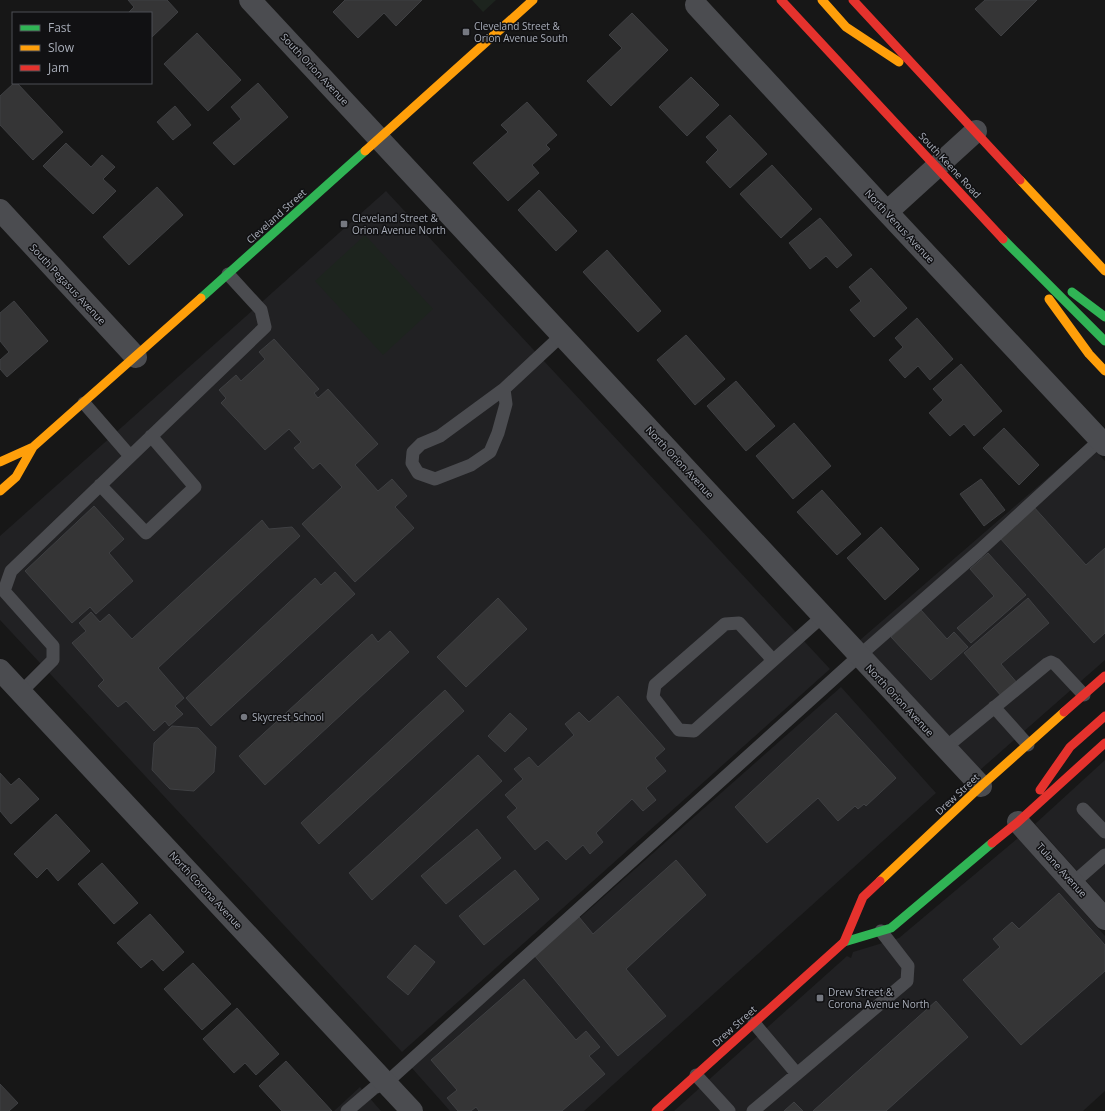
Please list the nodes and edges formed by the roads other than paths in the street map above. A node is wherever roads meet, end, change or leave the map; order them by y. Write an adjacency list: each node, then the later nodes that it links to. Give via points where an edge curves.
1 (250, 0): 9 (street, South Orion Avenue)
2 (533, 0): 9 (main road, Cleveland Street)
3 (781, 0): 10 (main road, South Keene Road)
4 (822, 0): 7 (main road, via 846,26)
5 (853, 0): 7 (main road)
6 (696, 5): 12 (street, North Venus Avenue)
7 (930, 83): 8 (main road)
8 (976, 131): 10 (street); 14 (main road)
9 (379, 138): 15 (main road, Cleveland Street); 17 (street, North Orion Avenue)
10 (937, 166): 12 (street); 13 (main road, South Keene Road)
11 (0, 210): 19 (street, South Pegasus Avenue)
12 (886, 212): 24 (street, North Venus Avenue)
13 (1013, 250): 16 (main road); 18 (main road, South Keene Road); 20 (main road, via 1089,354)
14 (1105, 271)
15 (228, 274): 19 (main road, Cleveland Street); 23 (lane, via 261,310 265,327)
16 (1105, 317)
17 (562, 335): 21 (lane); 30 (street, North Orion Avenue)
18 (1105, 341)
19 (136, 357): 22 (main road, Cleveland Street)
20 (1105, 371)
21 (504, 389): 21 (lane, via 440,436 421,444 413,452 412,463 418,473 435,479 471,465 490,452 506,404)
22 (84, 403): 25 (main road, Cleveland Street); 26 (lane)
23 (151, 436): 26 (lane); 28 (lane, via 195,487 146,532)
24 (1103, 442): 31 (lane)
25 (33, 448): 27 (main road, Cleveland Street); 29 (main road, Cleveland Street, via 16,477)
26 (130, 456): 28 (lane)
27 (0, 462)
28 (100, 485): 35 (lane, via 10,571 4,591 53,646 53,660)
29 (0, 491)
30 (822, 616): 31 (street, North Orion Avenue); 32 (lane)
31 (859, 656): 41 (street, North Orion Avenue); 54 (lane)
32 (773, 660): 32 (lane, via 739,623 725,624 655,685 653,697 679,730 694,731)
33 (0, 670): 35 (street, North Corona Avenue)
34 (1105, 676): 36 (main road, Drew Street)
35 (21, 692): 54 (street, North Corona Avenue)
36 (1084, 695): 37 (lane, via 1051,662); 40 (main road, Drew Street)
37 (994, 707): 40 (lane); 41 (lane)
38 (1105, 716): 44 (main road, via 1070,747)
39 (1105, 743): 44 (main road, Drew Street)
40 (1028, 745): 42 (main road, Drew Street)
41 (945, 748): 42 (street, North Orion Avenue)
42 (981, 786): 50 (main road, Drew Street, via 863,897)
43 (1083, 809): 45 (lane)
44 (1018, 822): 47 (street, Tulane Avenue); 49 (main road, Drew Street, via 891,928)
45 (1105, 832)
46 (1105, 855): 47 (lane)
47 (1073, 883): 48 (street, Tulane Avenue)
48 (1105, 919)
49 (881, 931): 50 (main road, Drew Street); 52 (lane, via 908,966 907,981)
50 (844, 942): 51 (main road, Drew Street)
51 (754, 1023): 52 (lane); 53 (main road, Drew Street)
52 (798, 1074): 59 (lane)
53 (696, 1075): 57 (main road, Drew Street); 58 (lane)
54 (386, 1083): 55 (lane, via 374,1088); 56 (street, North Corona Avenue)
55 (347, 1111)
56 (412, 1111)
57 (656, 1111)
58 (729, 1111)
59 (753, 1111)

